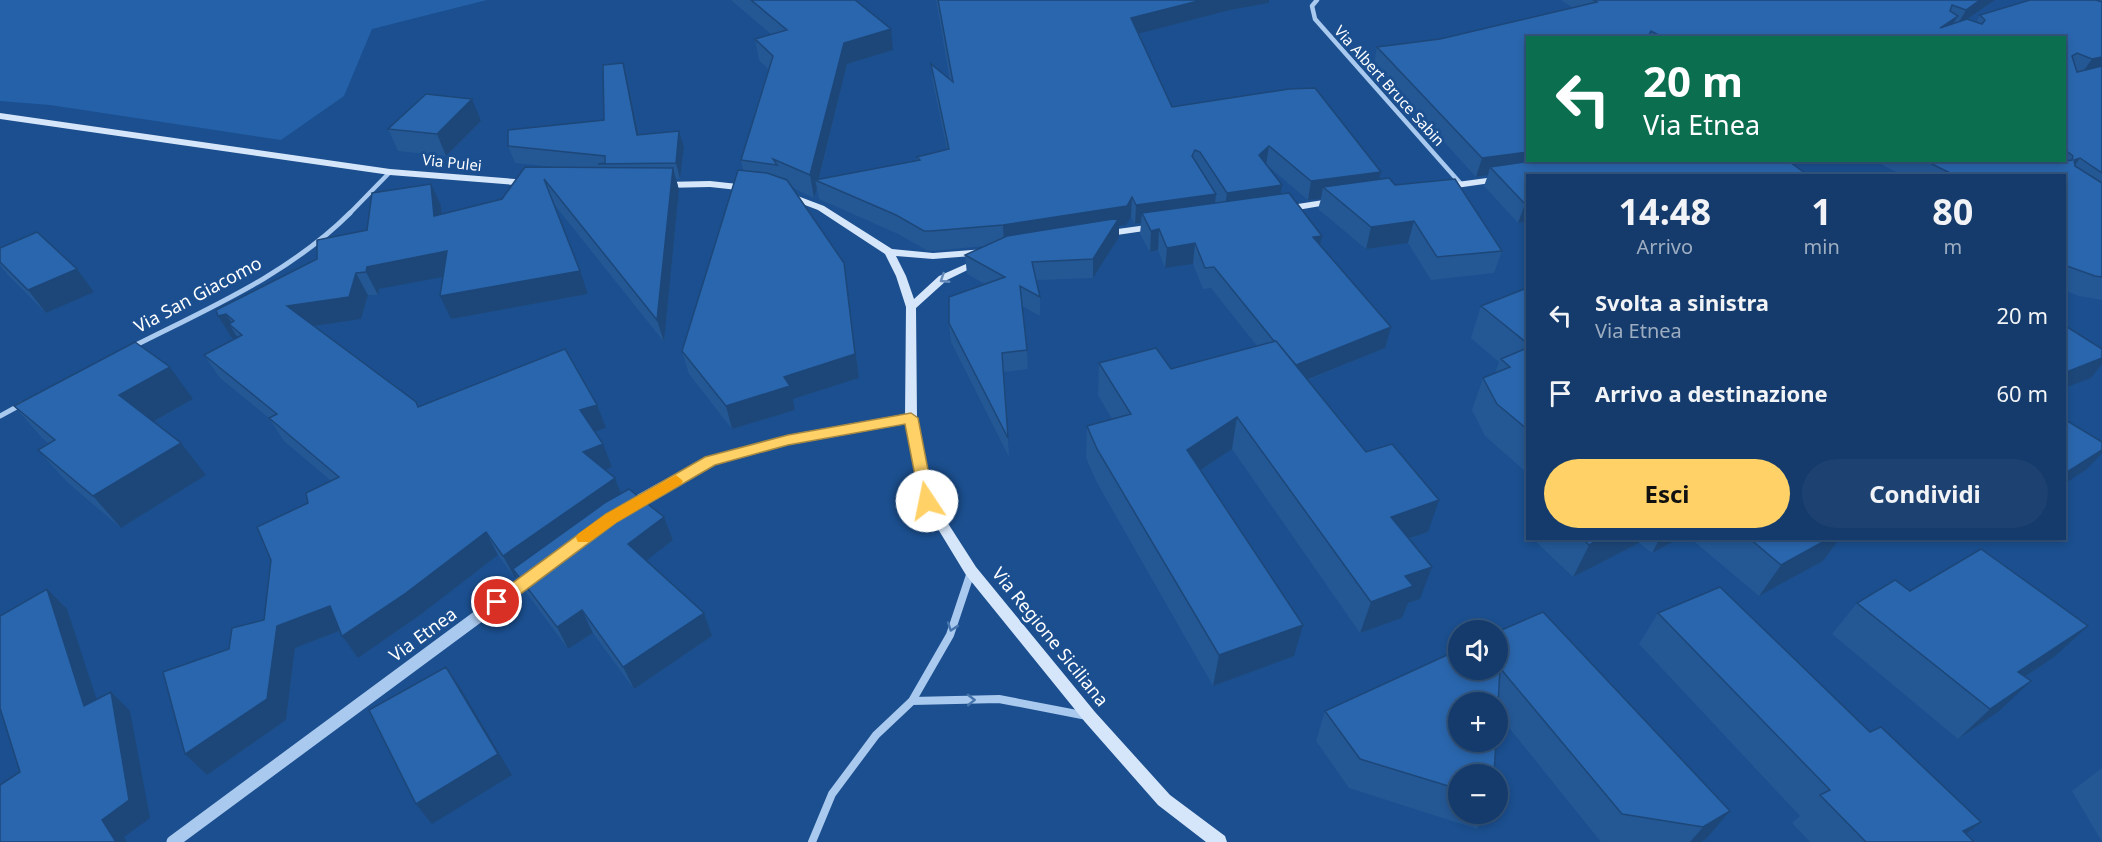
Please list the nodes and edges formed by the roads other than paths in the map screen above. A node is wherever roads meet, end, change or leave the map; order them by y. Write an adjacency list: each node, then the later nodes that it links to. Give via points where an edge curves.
1 (1317, 0): 6 (street, Via Albert Bruce Sabin, via 1312,6 1315,19)
2 (0, 116): 3 (main road, Via Pulei)
3 (390, 172): 5 (main road, Via Pulei); 15 (street, Via San Giacomo, via 336,227 296,259)
4 (1517, 177): 6 (main road)
5 (544, 184)
6 (1461, 184): 8 (main road)
7 (656, 185): 13 (main road, via 710,184 768,190 821,208)
8 (1426, 189)
9 (1347, 200): 10 (main road)
10 (1279, 209)
11 (1163, 225): 12 (main road)
12 (1093, 235)
13 (889, 252): 14 (main road); 14 (main road, one-way to 14, via 933,256 993,253 943,278)
14 (911, 307): 18 (main road)
15 (123, 352)
16 (31, 400): 17 (street)
17 (0, 416)
18 (911, 418): 19 (street, via 788,440 710,461); 21 (main road, Via Regione Siciliana, via 927,501)
19 (621, 512)
20 (545, 567): 24 (street, Via Etnea)
21 (971, 571): 22 (street, one-way to 22, via 950,635); 23 (main road, Via Regione Siciliana)
22 (912, 701): 23 (street, one-way to 23, via 999,699); 25 (street, via 876,735 832,794)
23 (1090, 717): 26 (main road, Via Regione Siciliana, via 1164,800)
24 (173, 842)
25 (812, 842)
26 (1219, 842)

